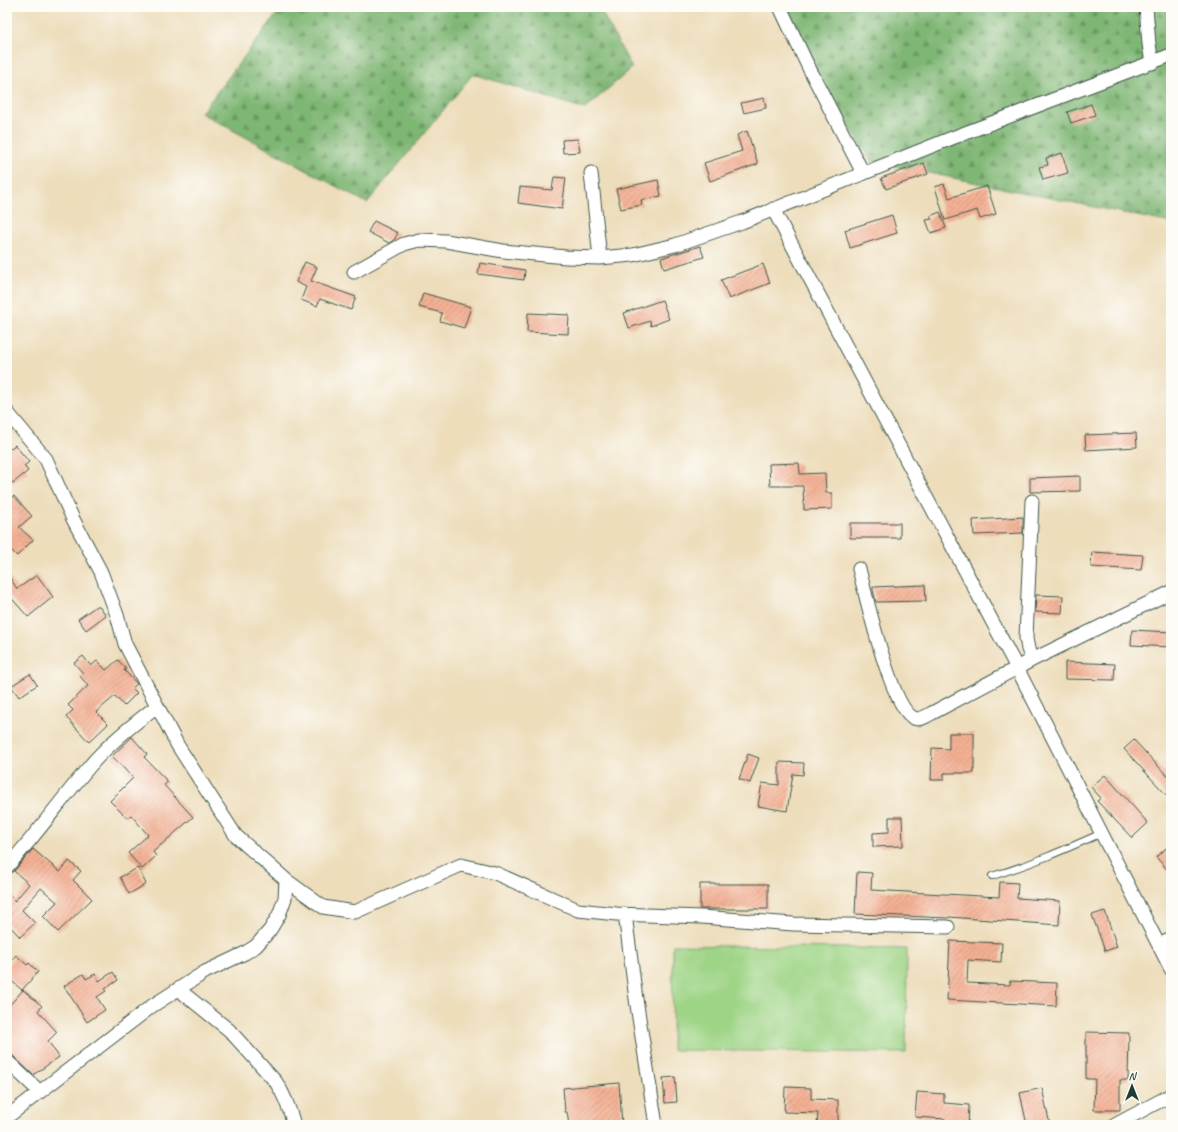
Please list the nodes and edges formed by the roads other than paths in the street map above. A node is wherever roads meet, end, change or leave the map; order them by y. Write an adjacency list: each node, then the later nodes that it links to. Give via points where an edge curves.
1 (780, 7): 6 (street)
2 (1146, 7): 4 (street)
3 (1171, 55): 4 (street)
4 (1152, 62): 6 (street)
5 (591, 173): 8 (street)
6 (863, 173): 7 (street)
7 (773, 209): 8 (street, via 675,245 633,255); 15 (street)
8 (600, 258): 9 (street, via 503,251 446,241 419,240 404,244)
9 (354, 272)
10 (7, 412): 16 (street, via 46,459 101,572 118,615 125,644)
11 (1032, 501): 14 (street, via 1026,638)
12 (859, 569): 15 (street, via 882,656 898,697 912,717 920,718 934,712)
13 (1171, 592): 14 (street)
14 (1032, 660): 15 (street)
15 (1017, 668): 17 (street)
16 (156, 706): 18 (street, via 121,735 90,766 29,844); 20 (street, via 178,746 236,836)
17 (1102, 833): 19 (lane); 24 (street)
18 (7, 866)
19 (992, 876)
20 (286, 880): 21 (street, via 323,907 355,912 461,865 495,873 578,910); 26 (street, via 285,898 279,915 261,941 245,953 212,968)
21 (625, 914): 22 (street, via 793,924); 32 (street)
22 (948, 927)
23 (1171, 939): 24 (street)
24 (1159, 945): 25 (street)
25 (1171, 969)
26 (178, 989): 28 (street); 31 (street, via 229,1030 276,1082 283,1092)
27 (7, 1061): 28 (street)
28 (40, 1092): 30 (street)
29 (1171, 1094): 33 (street)
30 (7, 1117)
31 (294, 1125)
32 (656, 1125)
33 (1115, 1125)

